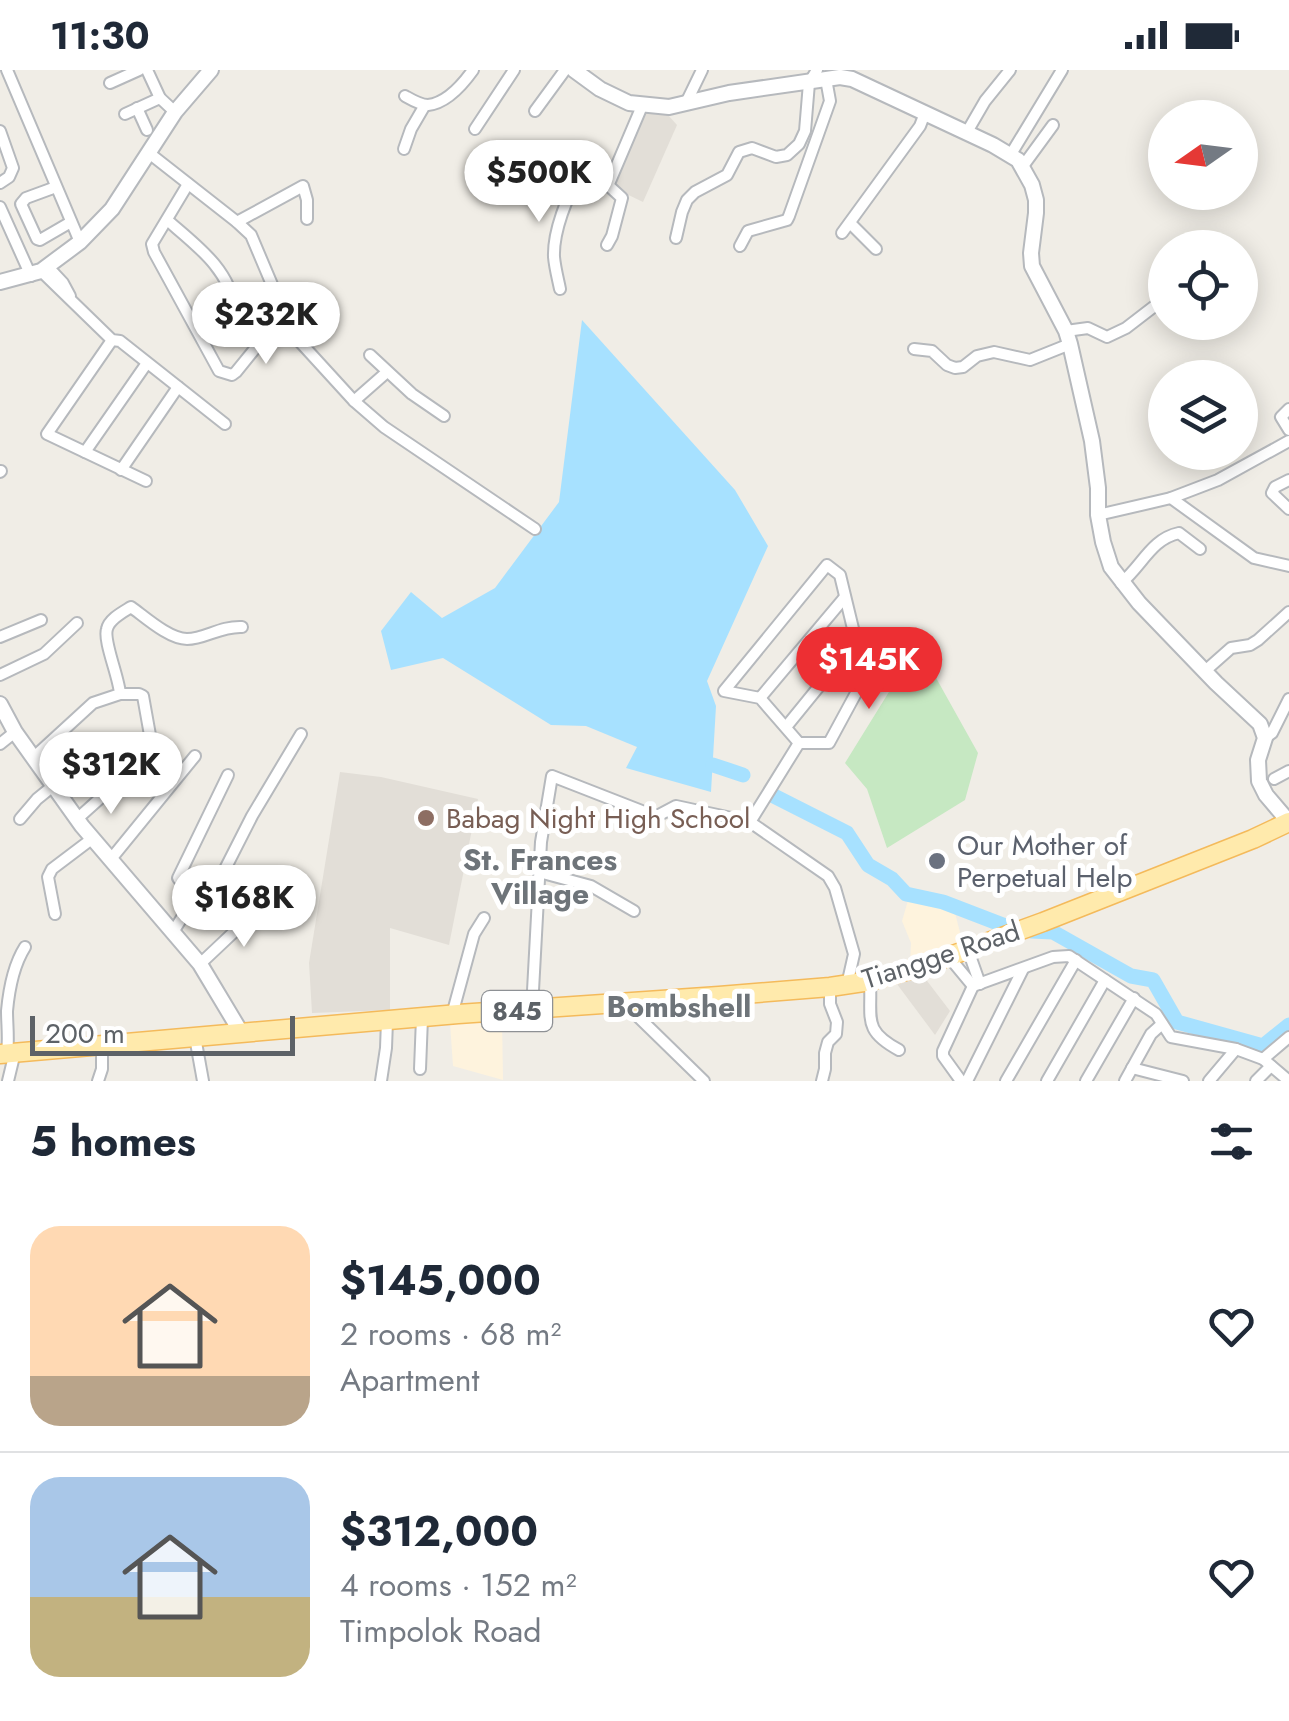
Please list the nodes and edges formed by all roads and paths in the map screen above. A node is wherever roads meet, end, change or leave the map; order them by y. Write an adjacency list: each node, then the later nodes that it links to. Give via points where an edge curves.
1 (8, 70): 35 (street)
2 (139, 70): 12 (street)
3 (147, 70): 14 (street)
4 (473, 70): 16 (street, via 450,95)
5 (514, 70): 24 (street)
6 (702, 70): 15 (street)
7 (1010, 70): 27 (street)
8 (1062, 70): 30 (street)
9 (574, 71): 17 (street); 19 (street)
10 (204, 73): 20 (street)
11 (818, 77): 15 (street); 21 (street, via 852,79); 43 (street, via 799,144 776,158 752,148 740,152 727,175 688,200); 46 (street, via 830,100 789,216 748,231)
12 (110, 83)
13 (405, 96): 16 (street)
14 (160, 98): 18 (street); 20 (street)
15 (686, 103): 17 (street)
16 (425, 105): 28 (street)
17 (642, 106): 34 (street)
18 (138, 108): 22 (street); 25 (street)
19 (535, 111)
20 (175, 112): 29 (street)
21 (925, 113): 27 (street); 41 (street)
22 (125, 114)
23 (1053, 125): 31 (street)
24 (475, 128)
25 (147, 130)
26 (0, 132): 32 (street, via 14,168)
27 (967, 132): 30 (street)
28 (404, 149)
29 (149, 153): 33 (street); 44 (street)
30 (1010, 154): 31 (street)
31 (1023, 166): 54 (street, via 1036,200 1032,266)
32 (0, 183)
33 (188, 184): 38 (street); 40 (street)
34 (608, 186): 45 (street, via 622,198); 50 (street, via 582,174 572,188 554,254)
35 (56, 188): 39 (street); 39 (street, via 20,204 37,240)
36 (0, 207): 48 (street)
37 (307, 219): 40 (street, via 303,186)
38 (167, 220): 51 (street, via 211,258); 53 (street, via 154,252 219,371 236,372)
39 (72, 222): 44 (street)
40 (238, 222): 53 (street, via 251,235)
41 (850, 222): 42 (street); 47 (street)
42 (842, 234)
43 (676, 238)
44 (80, 242): 48 (street)
45 (606, 245)
46 (740, 246)
47 (876, 249)
48 (40, 271): 49 (street); 55 (street)
49 (0, 282)
50 (560, 289)
51 (235, 310)
52 (1148, 311): 54 (street, via 1108,337 1088,328)
53 (284, 312): 61 (street, via 301,343)
54 (1068, 338): 56 (street, via 1030,360 994,352 956,368 932,351); 73 (street, via 1092,441)
55 (112, 340): 58 (street); 67 (street, via 48,434)
56 (914, 349)
57 (370, 355): 59 (street)
58 (147, 363): 60 (street); 67 (street)
59 (386, 372): 61 (street); 63 (street)
60 (178, 387): 64 (street); 68 (street)
61 (354, 400): 74 (street)
62 (1289, 408): 65 (street, via 1281,419)
63 (444, 416)
64 (225, 424)
65 (1289, 430)
66 (1289, 442): 71 (street)
67 (85, 452): 68 (street)
68 (122, 470): 70 (street)
69 (1289, 480): 72 (street, via 1272,493)
70 (146, 481)
71 (1171, 498): 73 (street); 76 (street, via 1254,558)
72 (1289, 509)
73 (1098, 515): 77 (street)
74 (535, 529)
75 (1200, 548): 77 (street, via 1179,533 1163,538)
76 (1289, 566)
77 (1121, 582): 87 (street)
78 (845, 596): 84 (street); 90 (street); 90 (street, via 840,575 823,567 724,691)
79 (1289, 612): 87 (street, via 1258,640 1231,648)
80 (41, 620): 83 (street)
81 (77, 623): 88 (street, via 44,654)
82 (242, 627): 89 (street, via 185,639 128,608 106,634)
83 (0, 637)
84 (856, 641): 86 (street); 93 (street)
85 (911, 654): 86 (street)
86 (875, 658): 97 (street, via 829,743)
87 (1205, 671): 96 (street, via 1260,724)
88 (0, 675)
89 (120, 694): 100 (street, via 94,704); 101 (street, via 143,696)
90 (760, 698): 93 (street)
91 (1289, 699): 96 (street)
92 (0, 704): 94 (street)
93 (786, 726): 97 (street)
94 (15, 732): 98 (street); 100 (street)
95 (302, 734): 114 (street, via 221,876)
96 (1265, 738): 110 (street, via 1259,781)
97 (800, 743): 109 (street)
98 (0, 744)
99 (195, 756): 112 (street)
100 (33, 758): 106 (street)
101 (155, 763)
102 (1289, 771): 104 (street)
103 (228, 775): 114 (street, via 178,878)
104 (1274, 779)
105 (116, 784): 108 (street)
106 (53, 786): 107 (street); 108 (street)
107 (20, 819)
108 (78, 819): 111 (street)
109 (750, 822): 113 (street, via 676,806 652,815 552,776); 129 (street, via 836,888 854,954)
110 (1289, 822): 121 (main road, Tiangge Road / 845)
111 (93, 838): 112 (street); 117 (street, via 48,877)
112 (112, 859): 119 (street)
113 (539, 872): 116 (street, via 591,886); 132 (street)
114 (194, 899): 119 (street)
115 (260, 911): 124 (street)
116 (634, 911)
117 (55, 914)
118 (484, 918): 133 (street)
119 (173, 932): 124 (street)
120 (25, 948): 143 (street, via 14,964)
121 (968, 950): 122 (main road, Tiangge Road / 845); 128 (street)
122 (949, 956): 127 (main road, Tiangge Road / 845); 128 (street)
123 (1072, 958): 125 (street, via 1053,957); 126 (street); 155 (street)
124 (200, 964): 137 (street)
125 (1024, 969): 128 (street); 154 (street)
126 (1105, 980): 130 (street); 156 (street)
127 (870, 981): 129 (main road, Tiangge Road / 845); 142 (street, via 872,1027)
128 (977, 985): 154 (street, via 942,1056)
129 (838, 986): 131 (main road, Tiangge Road / 845); 153 (street, via 830,1004 836,1034 828,1042)
130 (1134, 998): 136 (street); 157 (street)
131 (624, 1003): 132 (main road, Tiangge Road / 845); 152 (street)
132 (532, 1010): 133 (main road, Tiangge Road / 845)
133 (452, 1016): 134 (main road, Tiangge Road / 845)
134 (422, 1018): 135 (main road, Tiangge Road / 845); 146 (street)
135 (387, 1021): 137 (main road, Tiangge Road / 845); 151 (street)
136 (1162, 1024): 141 (street, via 1171,1037); 145 (street)
137 (242, 1034): 139 (main road, Tiangge Road / 845)
138 (1289, 1036): 144 (street)
139 (195, 1037): 140 (main road, Tiangge Road / 845); 150 (street)
140 (102, 1045): 143 (main road, Tiangge Road / 845); 149 (street)
141 (1236, 1048): 144 (street); 160 (street)
142 (900, 1050)
143 (8, 1053): 148 (street)
144 (1267, 1062): 147 (street); 161 (street)
145 (1132, 1068): 158 (street); 159 (street)
146 (420, 1069)
147 (1289, 1080)
148 (8, 1081)
149 (98, 1081)
150 (203, 1081)
151 (381, 1081)
152 (704, 1081)
153 (822, 1081)
154 (964, 1081)
155 (1006, 1081)
156 (1046, 1081)
157 (1086, 1081)
158 (1125, 1081)
159 (1183, 1081)
160 (1210, 1081)
161 (1256, 1081)

